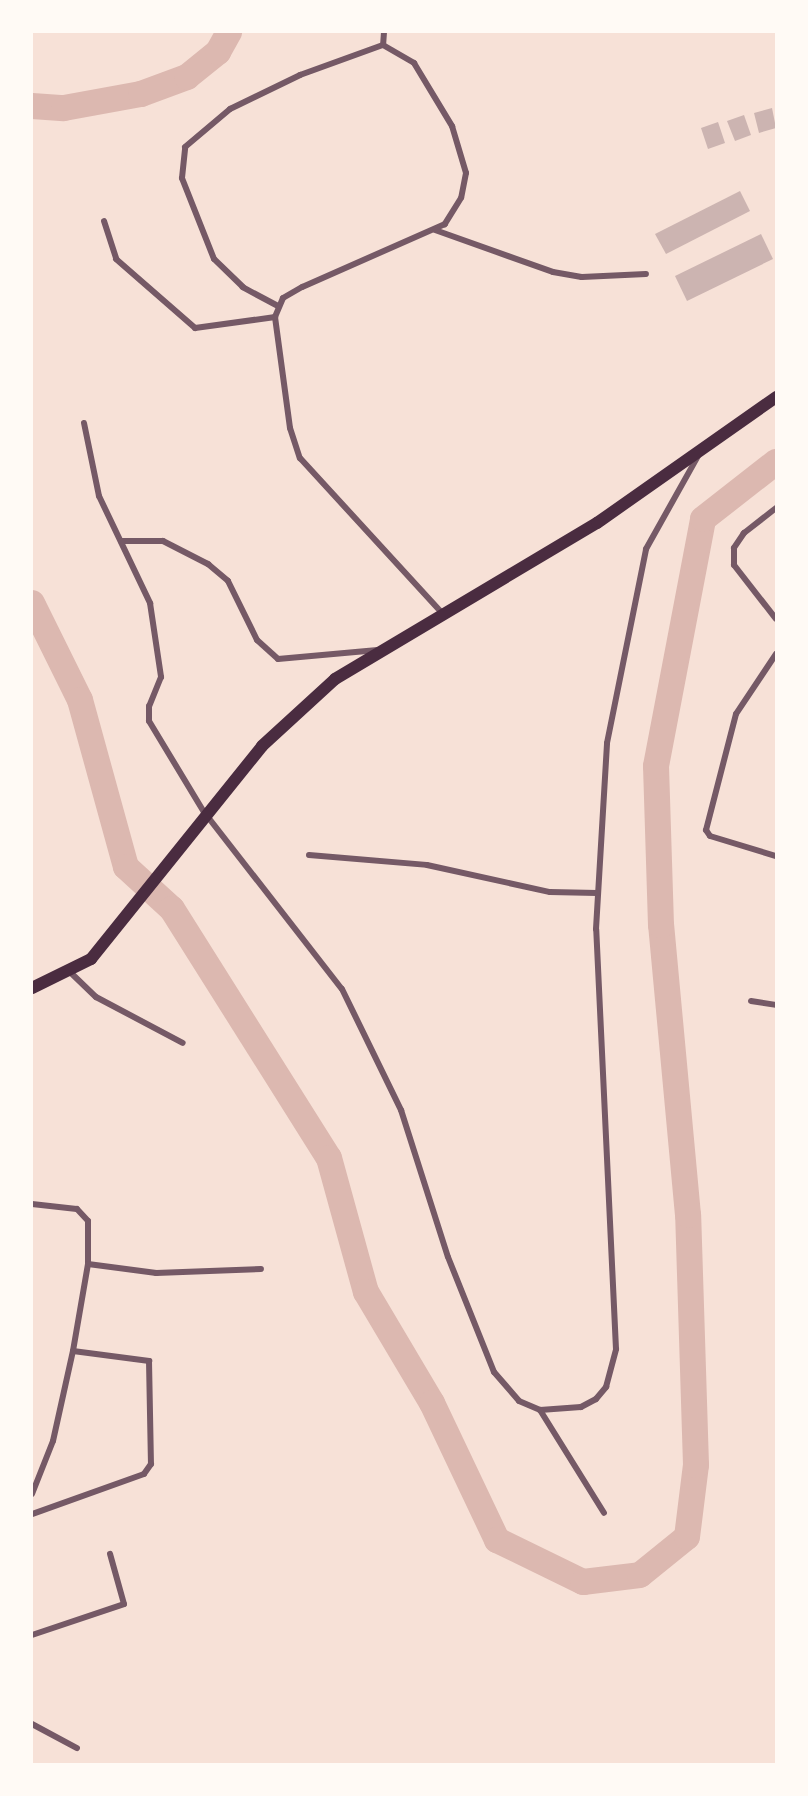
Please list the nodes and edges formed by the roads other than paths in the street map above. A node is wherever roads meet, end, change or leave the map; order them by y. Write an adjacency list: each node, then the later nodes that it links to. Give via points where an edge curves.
1 (384, 32): 2 (street)
2 (382, 45): 4 (street, via 414,63 434,90 463,152 461,198 455,213); 6 (street, via 300,75 230,109 185,147 182,178 214,259 243,287)
3 (104, 221): 7 (street, via 116,259 195,328)
4 (435, 230): 5 (street, via 553,272 582,277); 6 (street, via 302,287)
5 (646, 274)
6 (278, 306): 7 (street)
7 (275, 317): 13 (street, via 290,428 300,458)
8 (777, 397): 10 (highway)
9 (84, 423): 12 (street, via 99,496)
10 (701, 450): 13 (highway, via 597,523); 20 (street, via 654,531 635,589 607,743)
11 (777, 508): 14 (street, via 744,533 734,548 734,565)
12 (121, 541): 15 (street, via 163,541 208,564 228,581 257,640 278,659); 17 (street, via 147,591 159,666 159,685 147,713)
13 (445, 617): 15 (highway)
14 (777, 619)
15 (385, 650): 17 (highway, via 297,710)
16 (777, 654): 19 (street, via 736,714 706,830 710,836)
17 (204, 812): 21 (highway, via 116,930); 30 (street, via 342,989 400,1110 448,1257 494,1372 519,1401)
18 (309, 855): 20 (street, via 427,865 550,892)
19 (777, 856)
20 (597, 893): 30 (street, via 616,1350 606,1387 597,1399 580,1407)
21 (70, 972): 22 (highway); 25 (street, via 96,997)
22 (32, 988)
23 (752, 1001): 24 (street)
24 (777, 1005)
25 (183, 1043)
26 (32, 1204): 27 (street, via 83,1214 90,1230)
27 (88, 1264): 28 (street, via 156,1274); 29 (street)
28 (261, 1269)
29 (73, 1351): 31 (street, via 53,1441); 33 (street, via 149,1360 151,1464 144,1474)
30 (540, 1410): 32 (street)
31 (32, 1494)
32 (604, 1513)
33 (32, 1514)
34 (110, 1554): 35 (street, via 124,1604)
35 (32, 1635)
36 (32, 1724): 37 (street)
37 (77, 1748)

